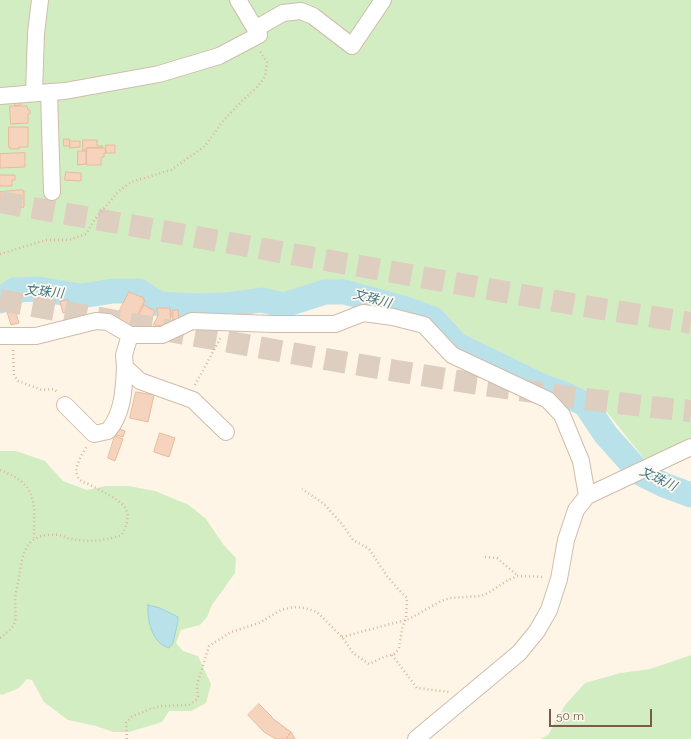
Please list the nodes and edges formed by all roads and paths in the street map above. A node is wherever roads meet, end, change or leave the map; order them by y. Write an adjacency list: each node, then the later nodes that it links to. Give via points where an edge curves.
1 (40, 0): 6 (street, via 36,33)
2 (238, 0): 4 (street)
3 (383, 0): 4 (street, via 352,46 313,16 301,11 283,14)
4 (255, 29): 6 (street, via 259,35 219,56 159,74)
5 (258, 49): 9 (path, via 267,62 265,77 223,121 205,146 171,170 131,182 118,192 86,234 69,240 46,240)
6 (42, 93): 7 (street); 8 (street)
7 (0, 96)
8 (52, 192)
9 (0, 254)
10 (221, 322): 11 (street, via 192,321 162,335); 14 (path, via 224,332); 21 (street, via 335,324 363,313 424,325 452,355 548,400 553,405 562,415 581,461)
11 (130, 335): 12 (street, via 108,322 96,321 36,336); 13 (street, via 124,355)
12 (6, 336): 15 (path, via 14,375 18,381 42,390 54,389)
13 (125, 367): 14 (street, via 140,381); 17 (street, via 124,387 115,423 108,431)
14 (188, 398): 16 (street)
15 (65, 405): 17 (street)
16 (226, 432)
17 (94, 434): 22 (path, via 82,455 76,474 80,481 126,508 128,514 122,535 104,540 71,539 59,535)
18 (691, 447): 21 (street)
19 (0, 470): 22 (path, via 23,482 30,490 33,500)
20 (302, 489): 26 (path, via 324,504 353,540 369,549 387,576 407,598)
21 (588, 496): 25 (street, via 576,510 566,540)
22 (34, 538): 28 (path, via 21,561 14,625)
23 (485, 557): 24 (path, via 497,558)
24 (518, 576): 25 (path); 26 (path, via 481,596 441,601)
25 (559, 578): 30 (street, via 550,610 537,631 519,653)
26 (404, 621): 27 (path); 29 (path, via 399,649)
27 (342, 637): 29 (path, via 353,653 370,664); 31 (path, via 317,612 294,607 231,632 209,646 196,700 189,705 162,706 131,717 126,723)
28 (0, 638)
29 (392, 655): 30 (path, via 417,688 440,690)
30 (465, 698): 32 (street)
31 (126, 739)
32 (416, 739)

